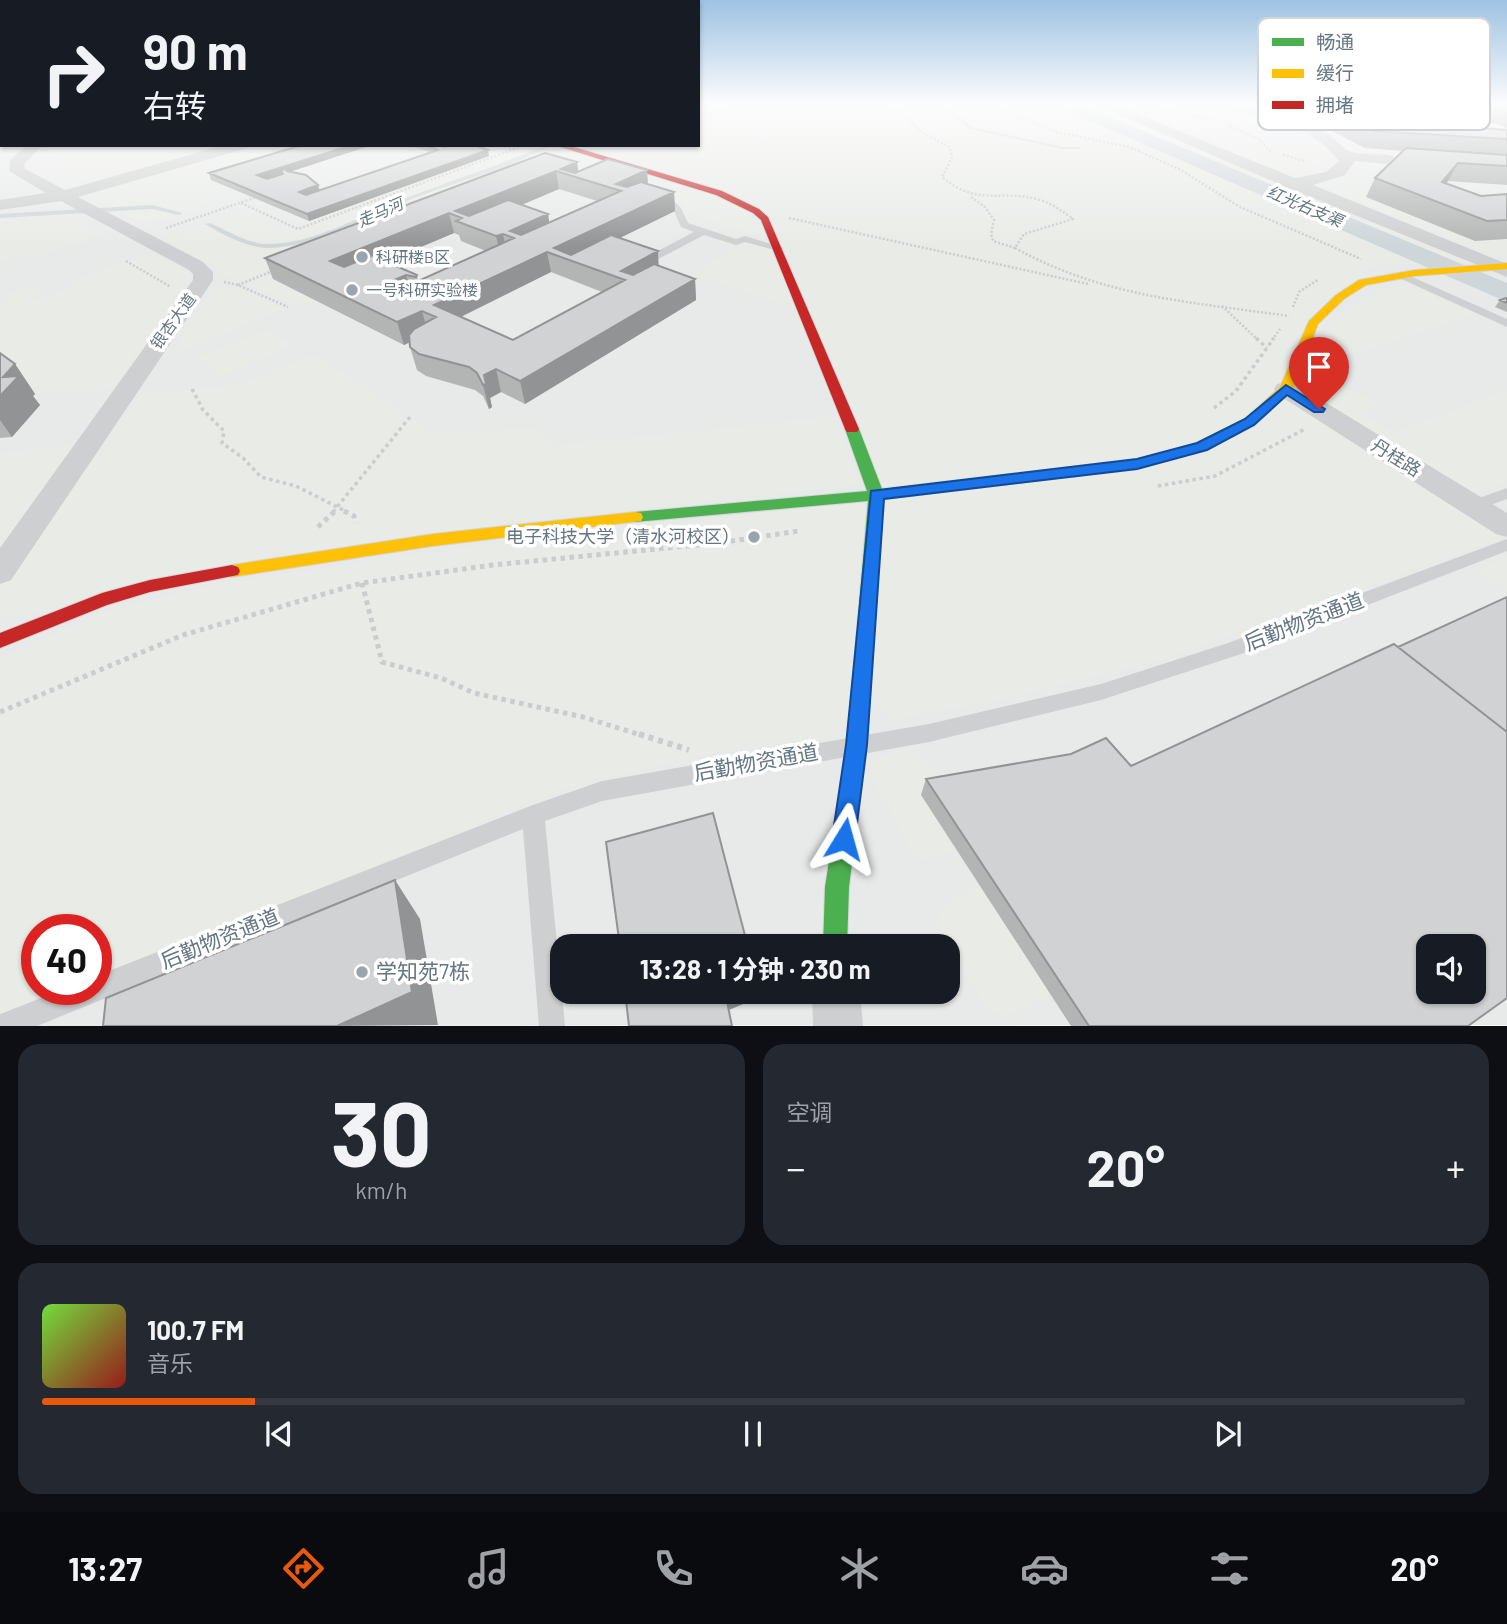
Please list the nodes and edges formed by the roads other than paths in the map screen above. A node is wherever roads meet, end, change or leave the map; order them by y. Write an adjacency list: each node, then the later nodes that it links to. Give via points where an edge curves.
1 (27, 152): 10 (street, 银杏大道, via 16,163 17,171)
2 (218, 152): 10 (street)
3 (581, 152): 13 (street, via 719,193 756,211)
4 (1217, 152): 8 (street)
5 (1332, 152): 7 (street)
6 (1393, 159): 7 (street)
7 (1343, 163): 8 (street, via 1319,178)
8 (1292, 183): 15 (street)
9 (653, 188): 12 (lane, via 669,199 684,225)
10 (61, 196): 11 (street); 24 (street, 银杏大道, via 203,272)
11 (0, 205)
12 (703, 231): 13 (lane, via 736,242 745,239); 14 (lane)
13 (779, 248): 20 (street)
14 (639, 265)
15 (1503, 268): 16 (street)
16 (1401, 275): 17 (lane); 18 (street, via 1363,282 1340,297 1313,323)
17 (1507, 323)
18 (1290, 379): 20 (street, via 1250,422 1202,446 1137,464); 21 (street, 丹桂路, via 1319,409)
19 (1507, 493): 21 (lane)
20 (876, 495): 25 (street, via 523,528 315,556 150,586); 26 (street)
21 (1474, 506): 22 (street, 丹桂路)
22 (1507, 527)
23 (1507, 545): 26 (lane, 后勤物资通道, via 1234,649 1101,692 929,733)
24 (0, 572)
25 (0, 641)
26 (857, 745): 27 (lane, 后勤物资通道, via 603,791); 28 (street, via 837,887)
27 (533, 815): 29 (lane, 后勤物资通道); 33 (lane)
28 (835, 934)
29 (112, 983)
30 (837, 1004): 34 (street)
31 (56, 1005): 32 (lane, 后勤物资通道)
32 (3, 1026)
33 (552, 1026)
34 (838, 1026)

